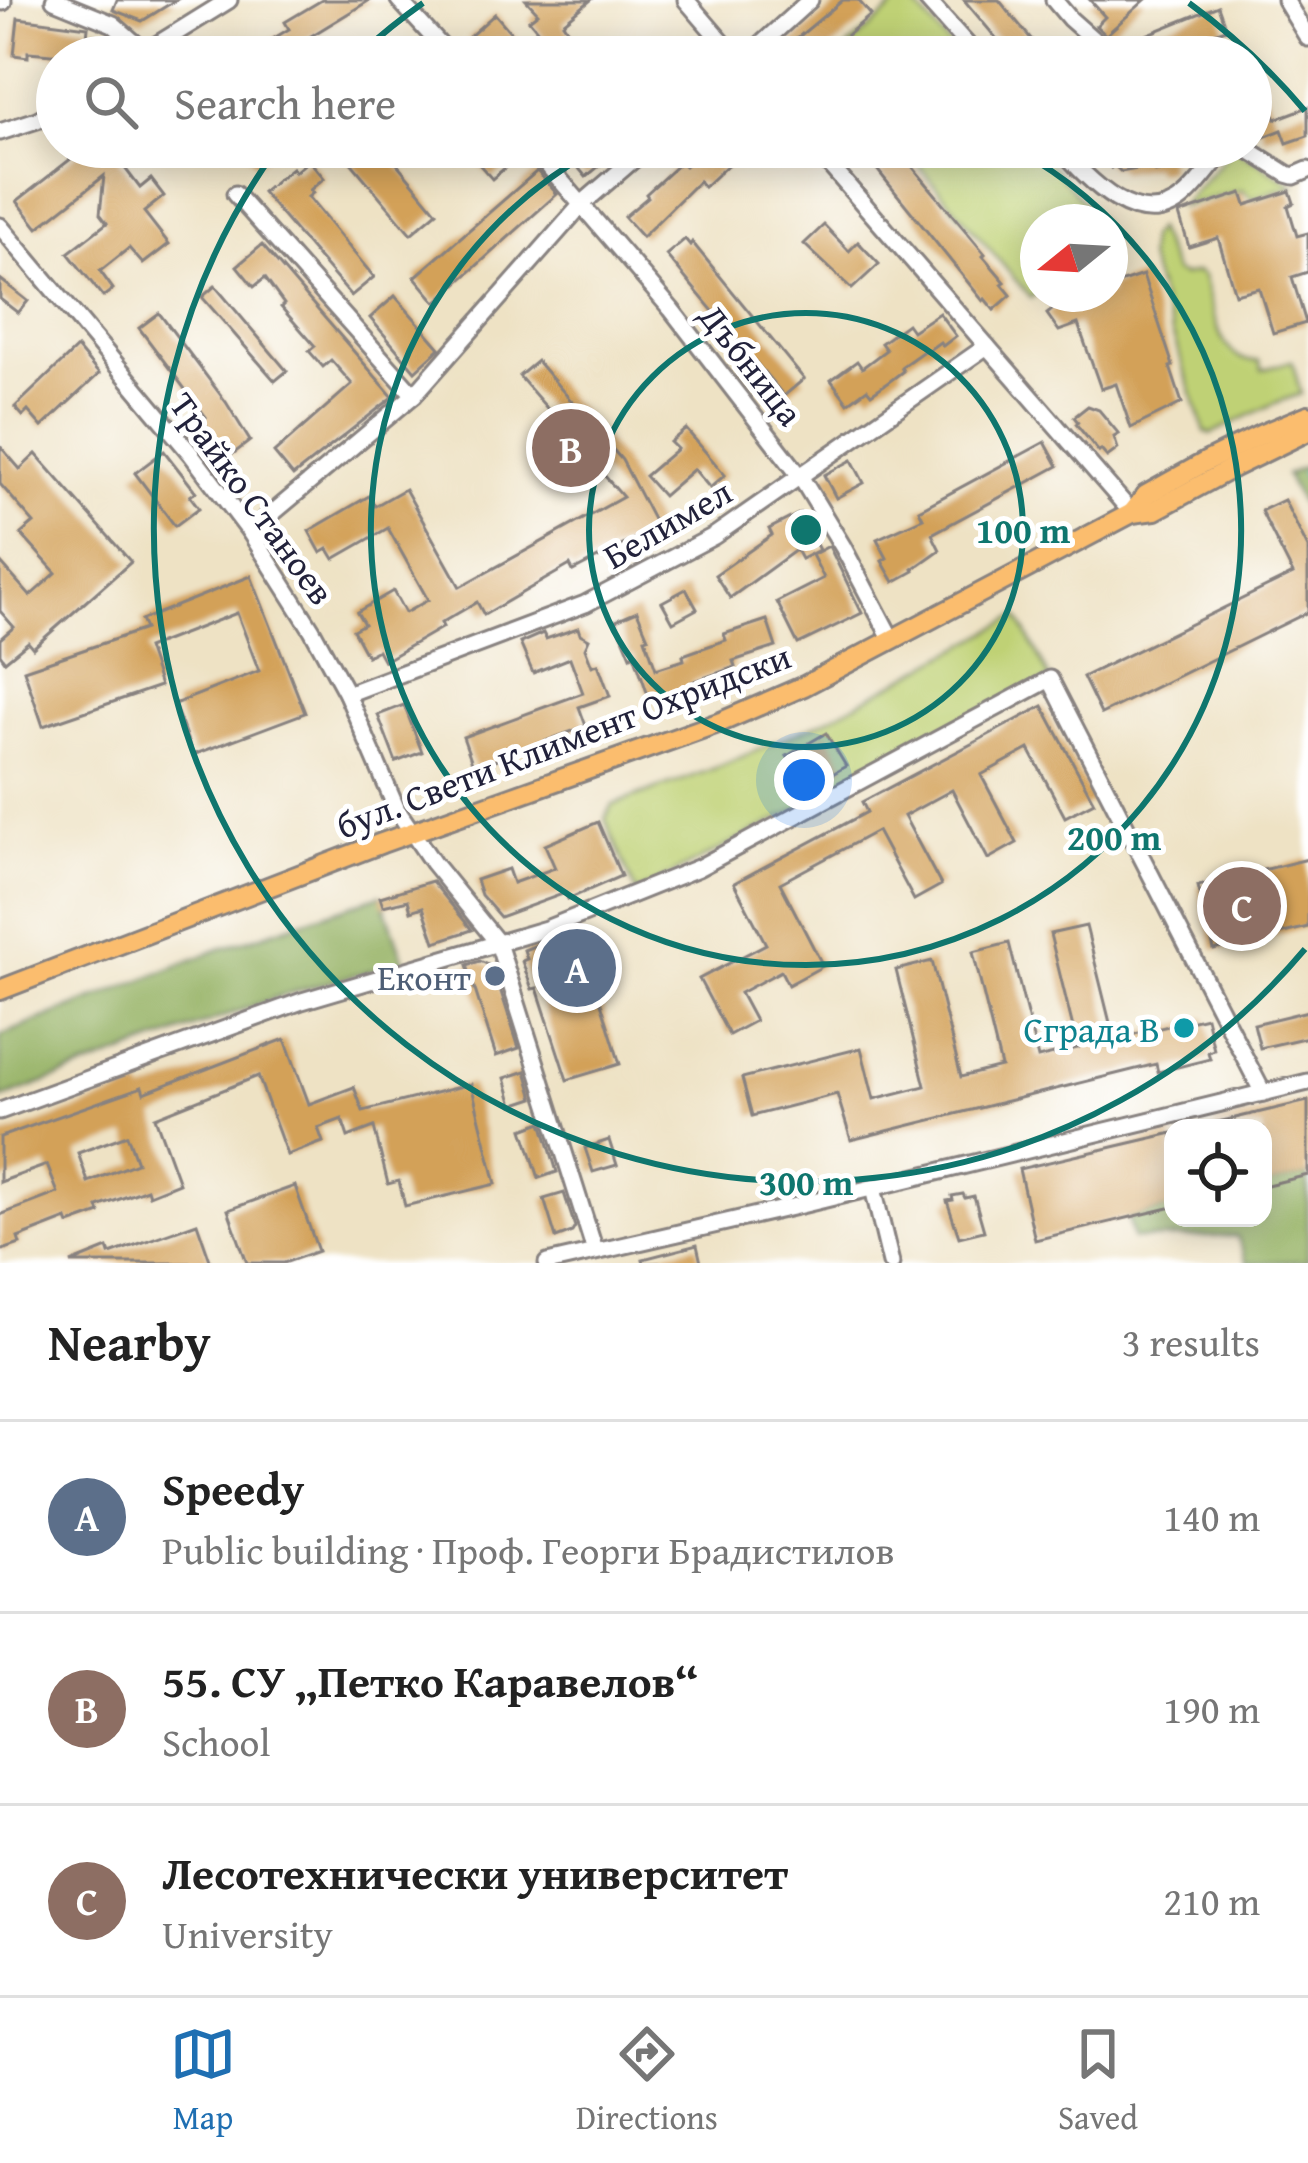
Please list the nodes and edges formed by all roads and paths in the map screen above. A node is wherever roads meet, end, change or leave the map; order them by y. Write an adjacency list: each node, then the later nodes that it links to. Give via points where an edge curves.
1 (54, 0): 9 (street)
2 (229, 0): 11 (street)
3 (399, 0): 12 (street)
4 (686, 0): 13 (street)
5 (810, 0): 14 (street)
6 (927, 0): 15 (street)
7 (1054, 0): 16 (street)
8 (1285, 0): 17 (street)
9 (86, 5): 10 (street)
10 (124, 36)
11 (170, 36)
12 (432, 36)
13 (717, 36)
14 (770, 36)
15 (959, 36)
16 (1089, 36)
17 (1308, 38)
18 (36, 120): 19 (street)
19 (0, 132)
20 (1272, 165): 26 (street, via 1294,176)
21 (551, 168): 28 (street, Дъбница)
22 (624, 168): 28 (street)
23 (832, 168): 30 (street)
24 (1078, 168): 25 (street, via 1116,200 1161,210)
25 (1209, 168)
26 (1308, 170)
27 (235, 194): 31 (street)
28 (583, 203): 31 (street); 34 (street, Дъбница)
29 (0, 226): 36 (street, Трайко Станоев)
30 (987, 346): 34 (street, Белимел); 35 (street)
31 (414, 395): 36 (street)
32 (1308, 416): 35 (main road, бул. Свети Климент Охридски, via 1207,461 1146,495)
33 (1308, 431): 35 (main road, бул. Свети Климент Охридски, via 1155,510)
34 (800, 476): 37 (street, Дъбница); 38 (street, Белимел, via 714,536 585,604)
35 (1132, 513): 37 (main road, бул. Свети Климент Охридски)
36 (250, 532): 38 (street, Трайко Станоев)
37 (892, 640): 39 (main road, бул. Свети Климент Охридски, via 721,722)
38 (347, 694): 39 (street, Трайко Станоев)
39 (413, 834): 40 (street, Трайко Станоев); 41 (main road, бул. Свети Климент Охридски)
40 (498, 943): 43 (street, via 698,868 1050,679); 44 (street, via 302,1000); 46 (street)
41 (0, 990)
42 (1308, 1082): 43 (street)
43 (1263, 1094): 45 (street)
44 (0, 1111)
45 (873, 1188): 46 (street); 48 (street)
46 (595, 1251): 47 (street)
47 (547, 1263)
48 (891, 1263)

